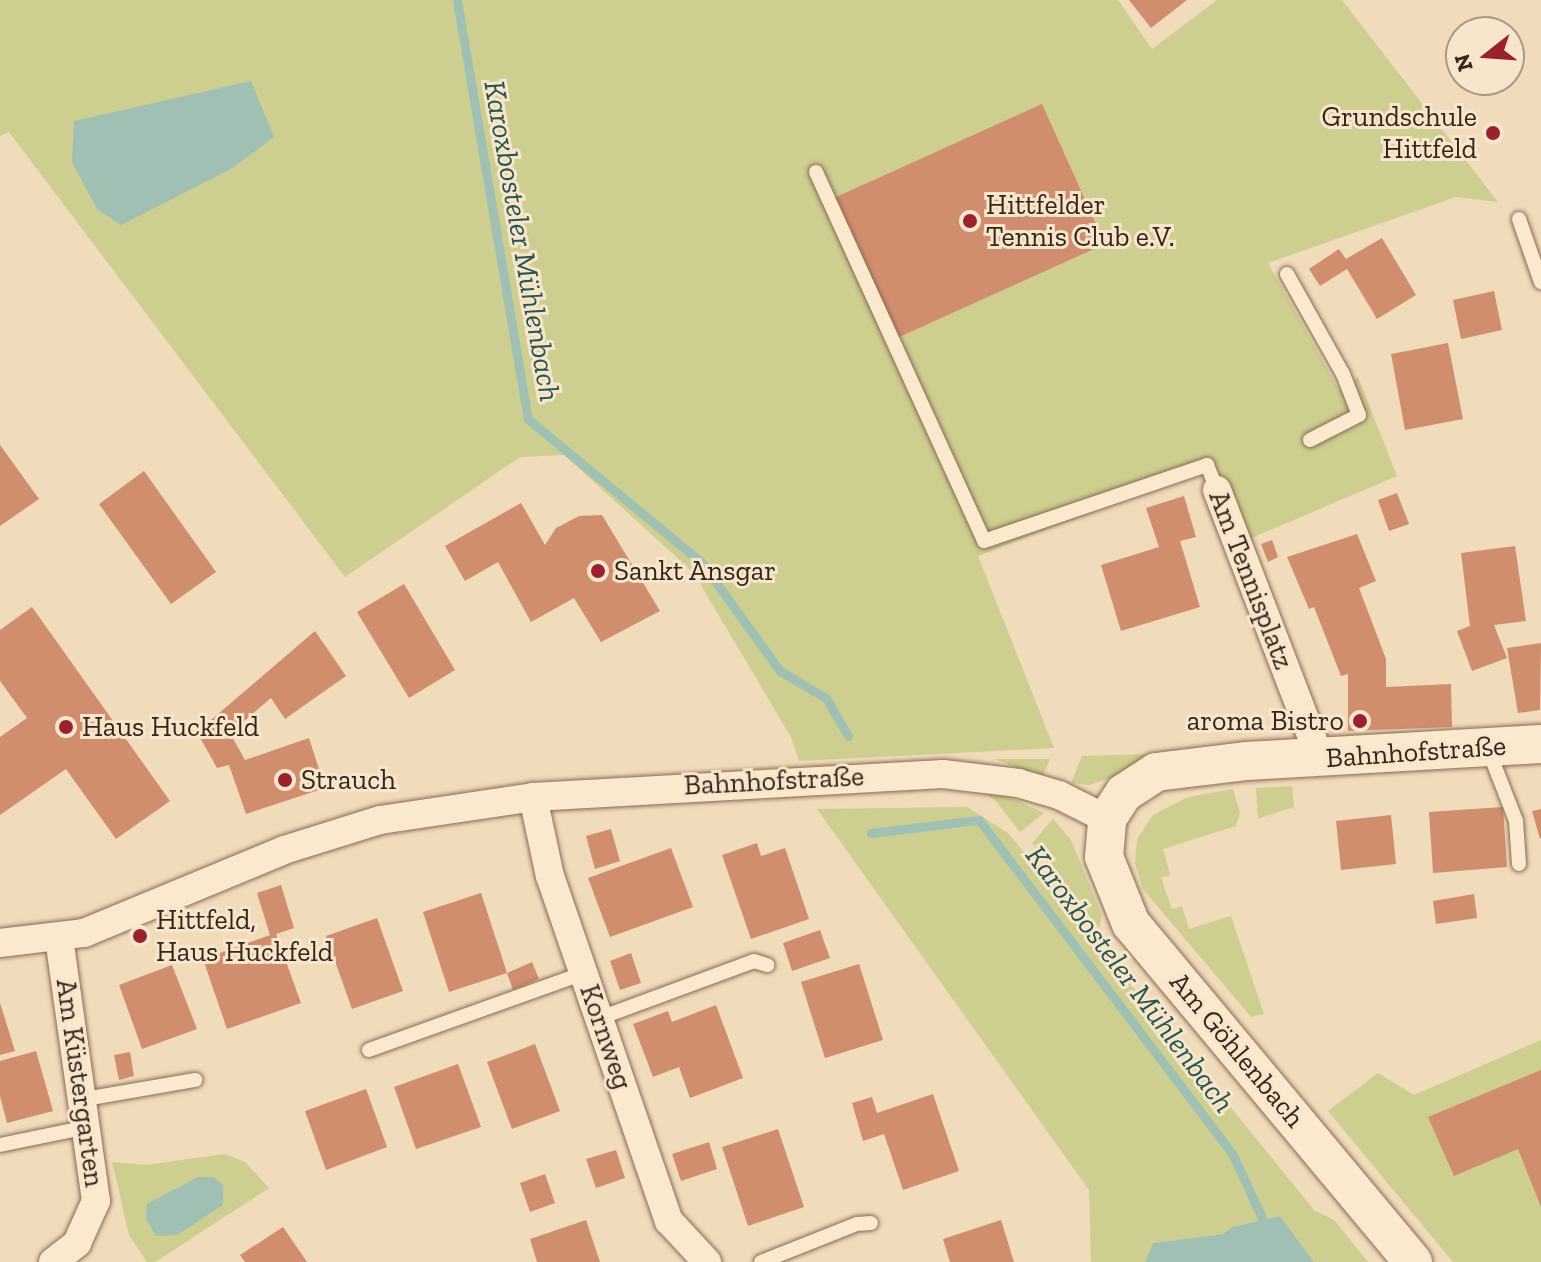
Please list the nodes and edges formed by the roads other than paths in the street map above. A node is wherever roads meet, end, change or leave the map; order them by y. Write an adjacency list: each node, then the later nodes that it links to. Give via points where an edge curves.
1 (816, 172): 6 (lane, Am Tennisplatz, via 984,541 1207,465)
2 (1519, 219): 4 (lane)
3 (1287, 274): 5 (lane, via 1343,374 1359,415)
4 (1541, 282)
5 (1310, 440)
6 (1217, 490): 9 (street, Am Tennisplatz)
7 (1541, 744): 8 (street, Bahnhofstraße)
8 (1487, 747): 9 (street, Bahnhofstraße); 12 (lane, via 1516,821)
9 (1320, 759): 11 (street, Bahnhofstraße, via 1156,772 1124,793)
10 (533, 797): 11 (street, Bahnhofstraße, via 943,774 1018,783 1059,795); 13 (street, Bahnhofstraße, via 380,820 284,850 133,916); 16 (street, Kornweg, via 550,876)
11 (1107, 819): 27 (street, Am Göhlenbach, via 1108,879 1131,924)
12 (1519, 864)
13 (59, 937): 14 (street, Bahnhofstraße); 20 (street, Am Küstergarten)
14 (0, 943)
15 (767, 965): 17 (lane, via 754,961)
16 (584, 973): 17 (street, Kornweg); 18 (lane)
17 (600, 1018): 25 (street, Kornweg, via 669,1221)
18 (369, 1050)
19 (195, 1080): 20 (lane)
20 (85, 1099): 21 (street, Am Küstergarten)
21 (88, 1127): 22 (lane); 24 (street, Am Küstergarten, via 96,1201 77,1243)
22 (0, 1145)
23 (871, 1223): 26 (lane)
24 (53, 1262)
25 (707, 1262)
26 (761, 1262)
27 (1413, 1262)

